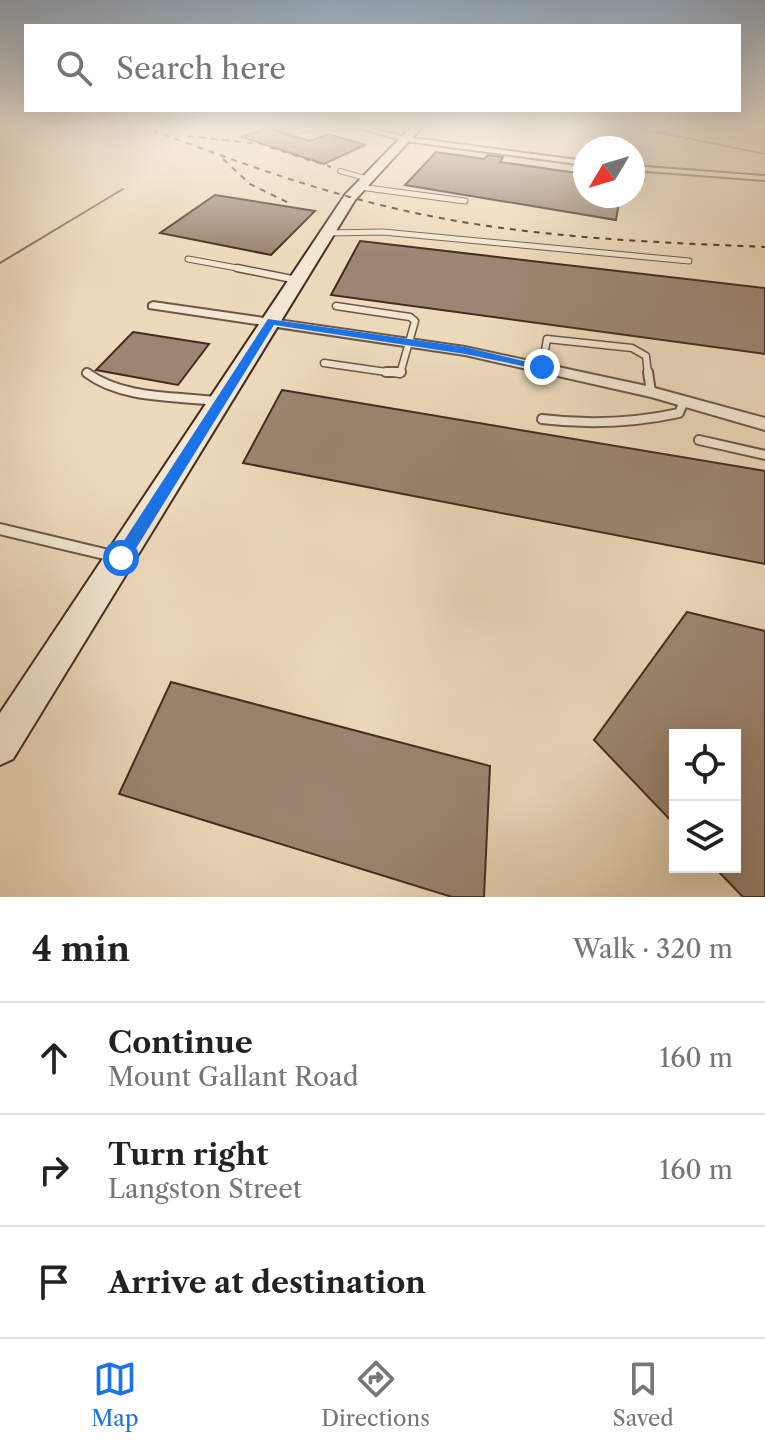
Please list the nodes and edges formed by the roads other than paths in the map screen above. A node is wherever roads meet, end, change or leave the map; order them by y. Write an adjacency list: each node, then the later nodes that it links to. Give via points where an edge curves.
1 (377, 168): 5 (street)
2 (645, 169): 4 (street)
3 (340, 171): 5 (lane)
4 (765, 178)
5 (358, 188): 6 (lane); 7 (street)
6 (465, 201)
7 (328, 233): 9 (lane, via 383,232); 10 (street)
8 (188, 259): 10 (lane)
9 (689, 261)
10 (297, 280): 13 (street)
11 (153, 306): 13 (street)
12 (336, 306): 14 (lane, via 410,317 415,321)
13 (272, 322): 14 (street); 20 (street)
14 (411, 342): 15 (lane, via 400,374); 16 (street)
15 (324, 363)
16 (542, 367): 18 (street); 18 (lane, via 547,339 632,348 646,356)
17 (87, 373): 20 (lane, via 117,387)
18 (651, 392): 19 (street)
19 (684, 401): 21 (lane, via 679,413 658,418 586,425); 22 (street)
20 (221, 402): 26 (street)
21 (542, 419)
22 (765, 424)
23 (699, 440): 24 (lane)
24 (765, 455)
25 (0, 529): 26 (lane)
26 (121, 558): 27 (street)
27 (0, 746)

